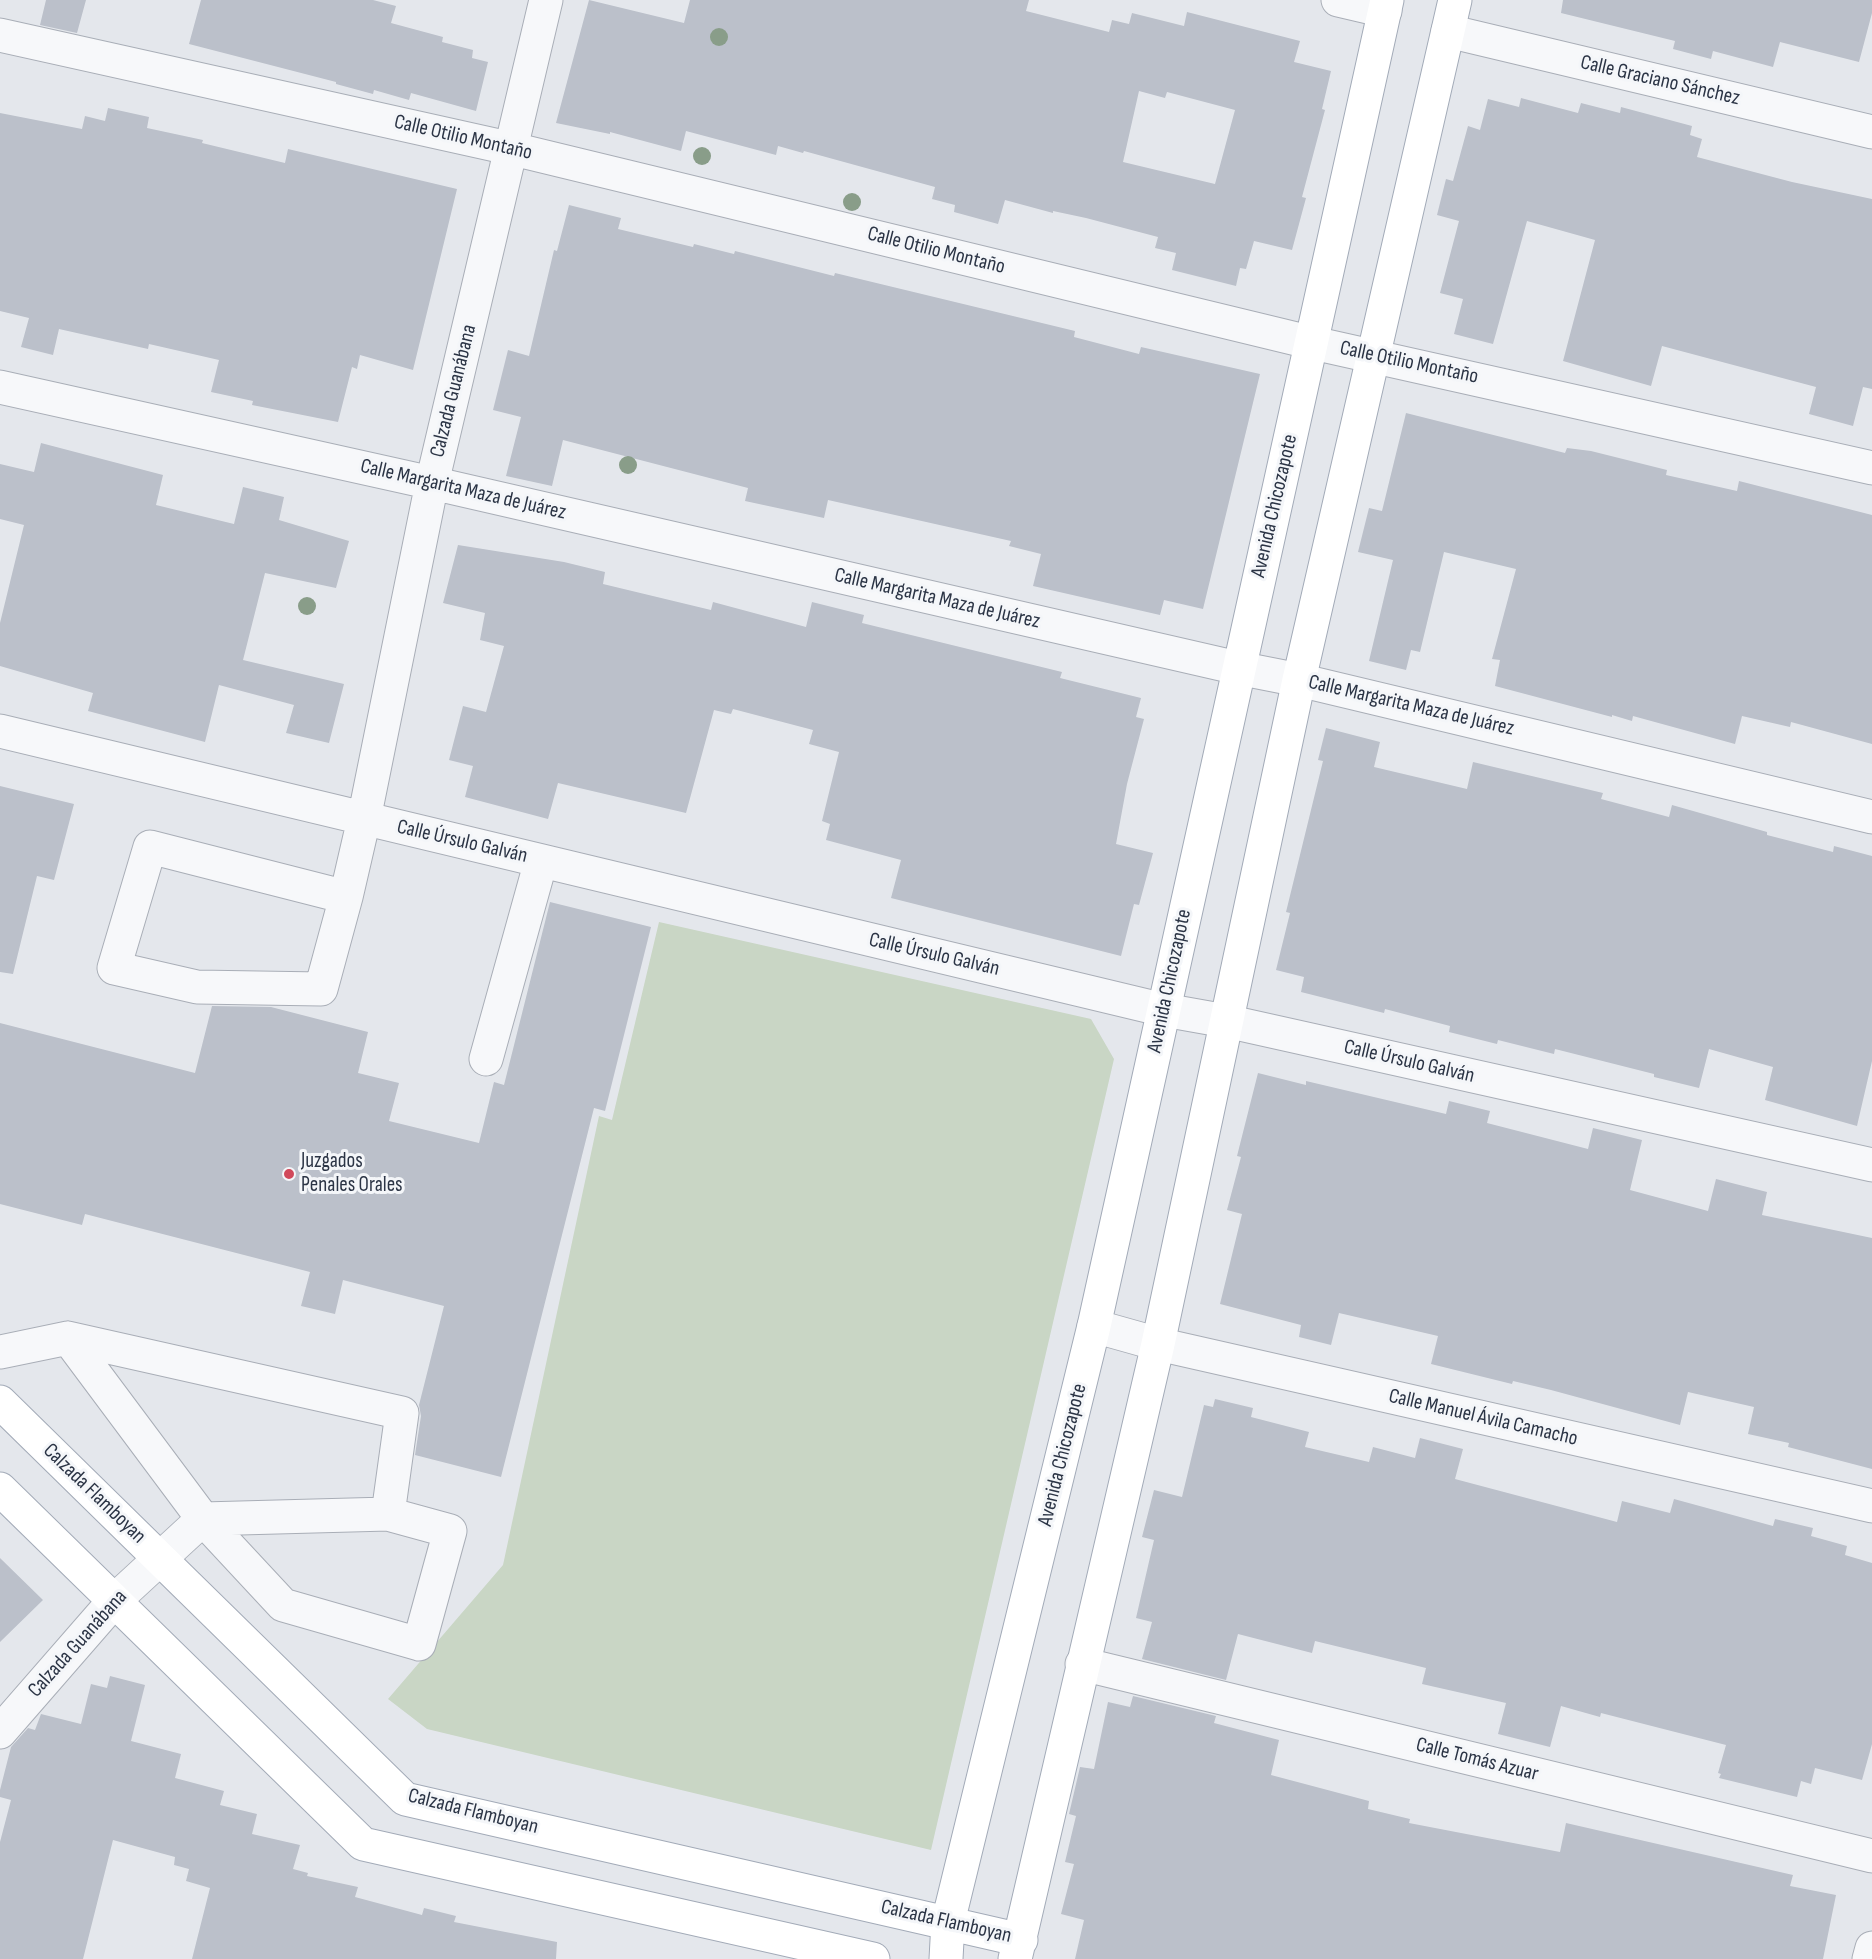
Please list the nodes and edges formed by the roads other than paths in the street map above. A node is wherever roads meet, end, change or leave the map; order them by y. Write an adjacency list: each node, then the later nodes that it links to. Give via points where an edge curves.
1 (546, 0): 7 (street, Calzada Guanábana)
2 (1338, 0): 3 (street)
3 (1386, 5): 8 (main road, Avenida Chicozapote)
4 (1451, 15): 6 (street, Calle Graciano Sánchez); 9 (main road)
5 (0, 35): 7 (street, Calle Otilio Montaño)
6 (1872, 132)
7 (513, 149): 8 (street, Calle Otilio Montaño); 12 (street, Calzada Guanábana)
8 (1313, 343): 9 (street, Calle Otilio Montaño); 13 (main road, Avenida Chicozapote)
9 (1372, 355): 11 (street, Calle Otilio Montaño); 14 (main road)
10 (0, 387): 12 (street, Calle Margarita Maza de Juárez)
11 (1872, 468)
12 (432, 483): 13 (street, Calle Margarita Maza de Juárez); 17 (street, Calzada Guanábana)
13 (1238, 669): 14 (street, Calle Margarita Maza de Juárez); 20 (main road, Avenida Chicozapote)
14 (1299, 680): 16 (street, Calle Margarita Maza de Juárez); 21 (main road)
15 (0, 732): 17 (street, Calle Úrsulo Galván)
16 (1872, 817)
17 (364, 819): 18 (street, Calle Úrsulo Galván); 19 (street, Calzada Guanábana)
18 (541, 861): 20 (street, Calle Úrsulo Galván); 22 (street)
19 (346, 897): 19 (street, Calzada Guanábana, via 150,847 114,968 197,987 321,989)
20 (1164, 1010): 21 (street, Calle Úrsulo Galván); 24 (main road, Avenida Chicozapote)
21 (1226, 1021): 23 (street, Calle Úrsulo Galván); 26 (main road)
22 (486, 1059)
23 (1872, 1165)
24 (1094, 1326): 26 (street, Calle Manuel Ávila Camacho); 38 (main road, Avenida Chicozapote)
25 (68, 1338): 27 (street); 31 (street, via 402,1413); 32 (street)
26 (1158, 1344): 30 (street, Calle Manuel Ávila Camacho); 35 (main road)
27 (0, 1352)
28 (0, 1402): 33 (main road, Calzada Flamboyan)
29 (0, 1489): 34 (main road)
30 (1872, 1506)
31 (388, 1514): 32 (street); 32 (street, via 450,1531 419,1644 284,1605)
32 (203, 1519): 33 (street, Calzada Guanábana)
33 (158, 1558): 34 (street, Calzada Guanábana); 38 (main road, Calzada Flamboyan, via 405,1799)
34 (114, 1601): 36 (street, Calzada Guanábana); 41 (main road, via 363,1844)
35 (1082, 1664): 37 (street, Calle Tomás Azuar); 40 (main road)
36 (0, 1732)
37 (1872, 1856)
38 (948, 1922): 40 (main road, Calzada Flamboyan); 42 (main road, Avenida Chicozapote)
39 (1872, 1948): 43 (street)
40 (1018, 1949)
41 (873, 1959)
42 (946, 1959)
43 (1869, 1959)

